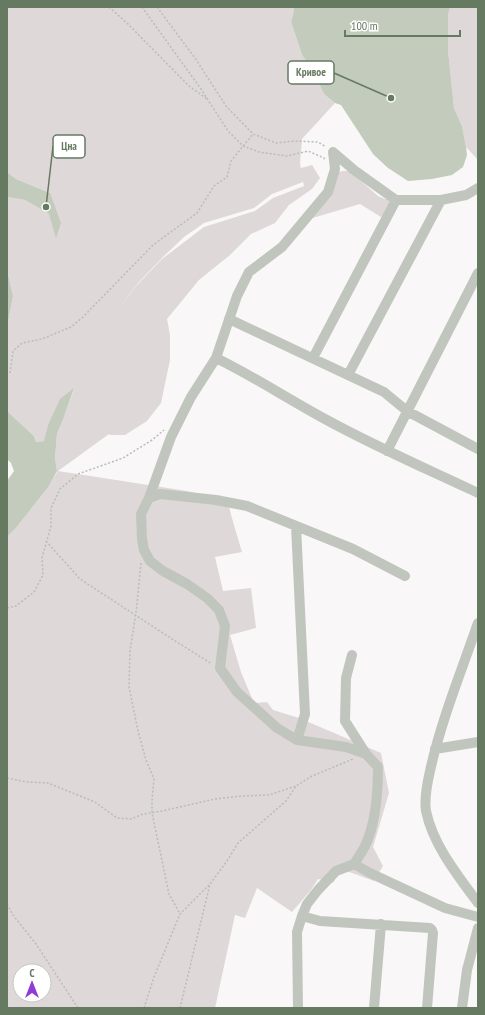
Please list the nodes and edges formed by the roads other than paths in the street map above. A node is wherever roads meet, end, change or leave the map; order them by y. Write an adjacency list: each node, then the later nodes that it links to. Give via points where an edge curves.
1 (478, 188): 3 (street, via 466,195)
2 (396, 200): 3 (street); 5 (street, via 333,152 335,169 328,192 282,247 249,272 236,296); 7 (street)
3 (441, 200): 8 (street)
4 (478, 273): 9 (street)
5 (229, 320): 6 (street); 7 (street)
6 (216, 358): 11 (street); 13 (street, via 191,397 171,437)
7 (312, 358): 8 (street)
8 (348, 375): 9 (street, via 384,392)
9 (407, 411): 10 (street); 11 (street)
10 (478, 449)
11 (387, 451): 12 (street)
12 (478, 493)
13 (149, 498): 14 (street, via 160,494 216,500 247,506); 18 (street, via 141,514 144,550 150,561 208,598 219,610 225,626 220,668 237,692 277,728)
14 (296, 526): 15 (street, via 353,549); 18 (street, via 305,714)
15 (405, 576)
16 (478, 623): 20 (street)
17 (352, 655): 21 (street, via 346,678 346,722)
18 (297, 740): 21 (street, via 346,747)
19 (478, 742): 20 (street)
20 (435, 749): 23 (street, via 426,791 426,810 437,842)
21 (366, 754): 22 (street, via 378,767 378,794 366,845)
22 (354, 864): 24 (street, via 336,871 307,904); 25 (street, via 445,908)
23 (478, 904)
24 (302, 916): 26 (street, via 320,921); 28 (street, via 297,932)
25 (478, 917)
26 (381, 924): 29 (street); 30 (street, via 427,926 432,930)
27 (478, 928): 31 (street, via 467,970)
28 (298, 1008)
29 (374, 1008)
30 (427, 1008)
31 (462, 1008)

